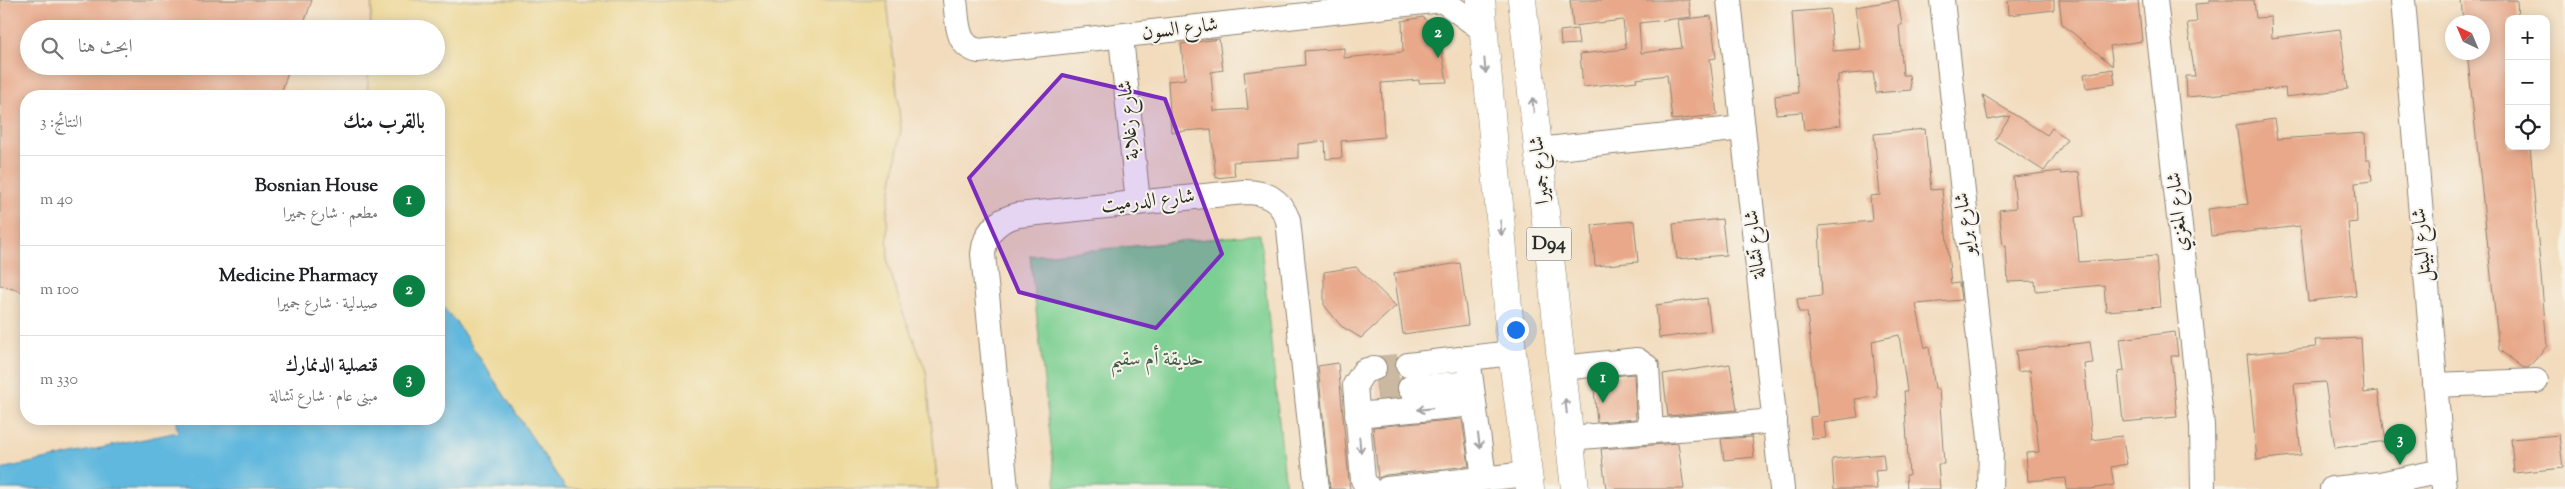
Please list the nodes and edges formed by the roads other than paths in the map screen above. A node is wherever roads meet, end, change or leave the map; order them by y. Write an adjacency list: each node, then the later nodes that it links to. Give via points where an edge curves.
1 (955, 0): 11 (street, شارع السون, via 959,31 965,45 979,51)
2 (1442, 0): 9 (street, شارع السون); 10 (street, شارع السون)
3 (1481, 0): 10 (main road, D94)
4 (1522, 0): 13 (main road, شارع جميرا / D94, one-way to 4)
5 (1729, 0): 12 (street, شارع تشالة)
6 (1942, 0): 29 (street, شارع برايو)
7 (2155, 0): 26 (street, شارع المغزي)
8 (2403, 0): 21 (street, شارع البيتل)
9 (1292, 8): 11 (street, شارع السون)
10 (1482, 29): 15 (main road, D94, one-way to 15)
11 (1121, 37): 14 (street, شارع زغلابة)
12 (1743, 128): 13 (street); 25 (street, شارع تشالة)
13 (1538, 150): 19 (main road, شارع جميرا / D94)
14 (1138, 203): 33 (street, شارع الدرميت, via 1018,215 995,225 987,236 983,254); 34 (street, شارع الدرميت, via 1258,192 1277,201 1284,210 1289,226)
15 (1512, 353): 16 (street); 31 (main road, D94)
16 (1468, 358): 17 (street); 23 (street)
17 (1408, 364)
18 (1374, 368): 24 (street, via 1364,371 1356,379)
19 (1562, 368): 27 (street, via 1637,360 1647,366); 28 (main road, شارع جميرا / D94, one-way to 19)
20 (2536, 382): 21 (street)
21 (2435, 385): 32 (street, شارع البيتل)
22 (1410, 388): 23 (street)
23 (1473, 394): 24 (street, one-way to 24); 30 (street, one-way to 30)
24 (1363, 400): 35 (street, one-way to 35, via 1363,480)
25 (1775, 421): 27 (street); 38 (street, شارع تشالة)
26 (2202, 425): 41 (street, شارع المغزي); 42 (street, شارع المغزي)
27 (1651, 431): 28 (street)
28 (1569, 438): 37 (main road, شارع جميرا / D94)
29 (1991, 448): 39 (street, شارع برايو); 40 (street, شارع برايو)
30 (1484, 478): 31 (street); 36 (street)
31 (1529, 482)
32 (2443, 482): 43 (street)
33 (1006, 489)
34 (1317, 489)
35 (1370, 489)
36 (1387, 489)
37 (1575, 489)
38 (1782, 489)
39 (1990, 489)
40 (2002, 489)
41 (2203, 489)
42 (2218, 489)
43 (2332, 489)

